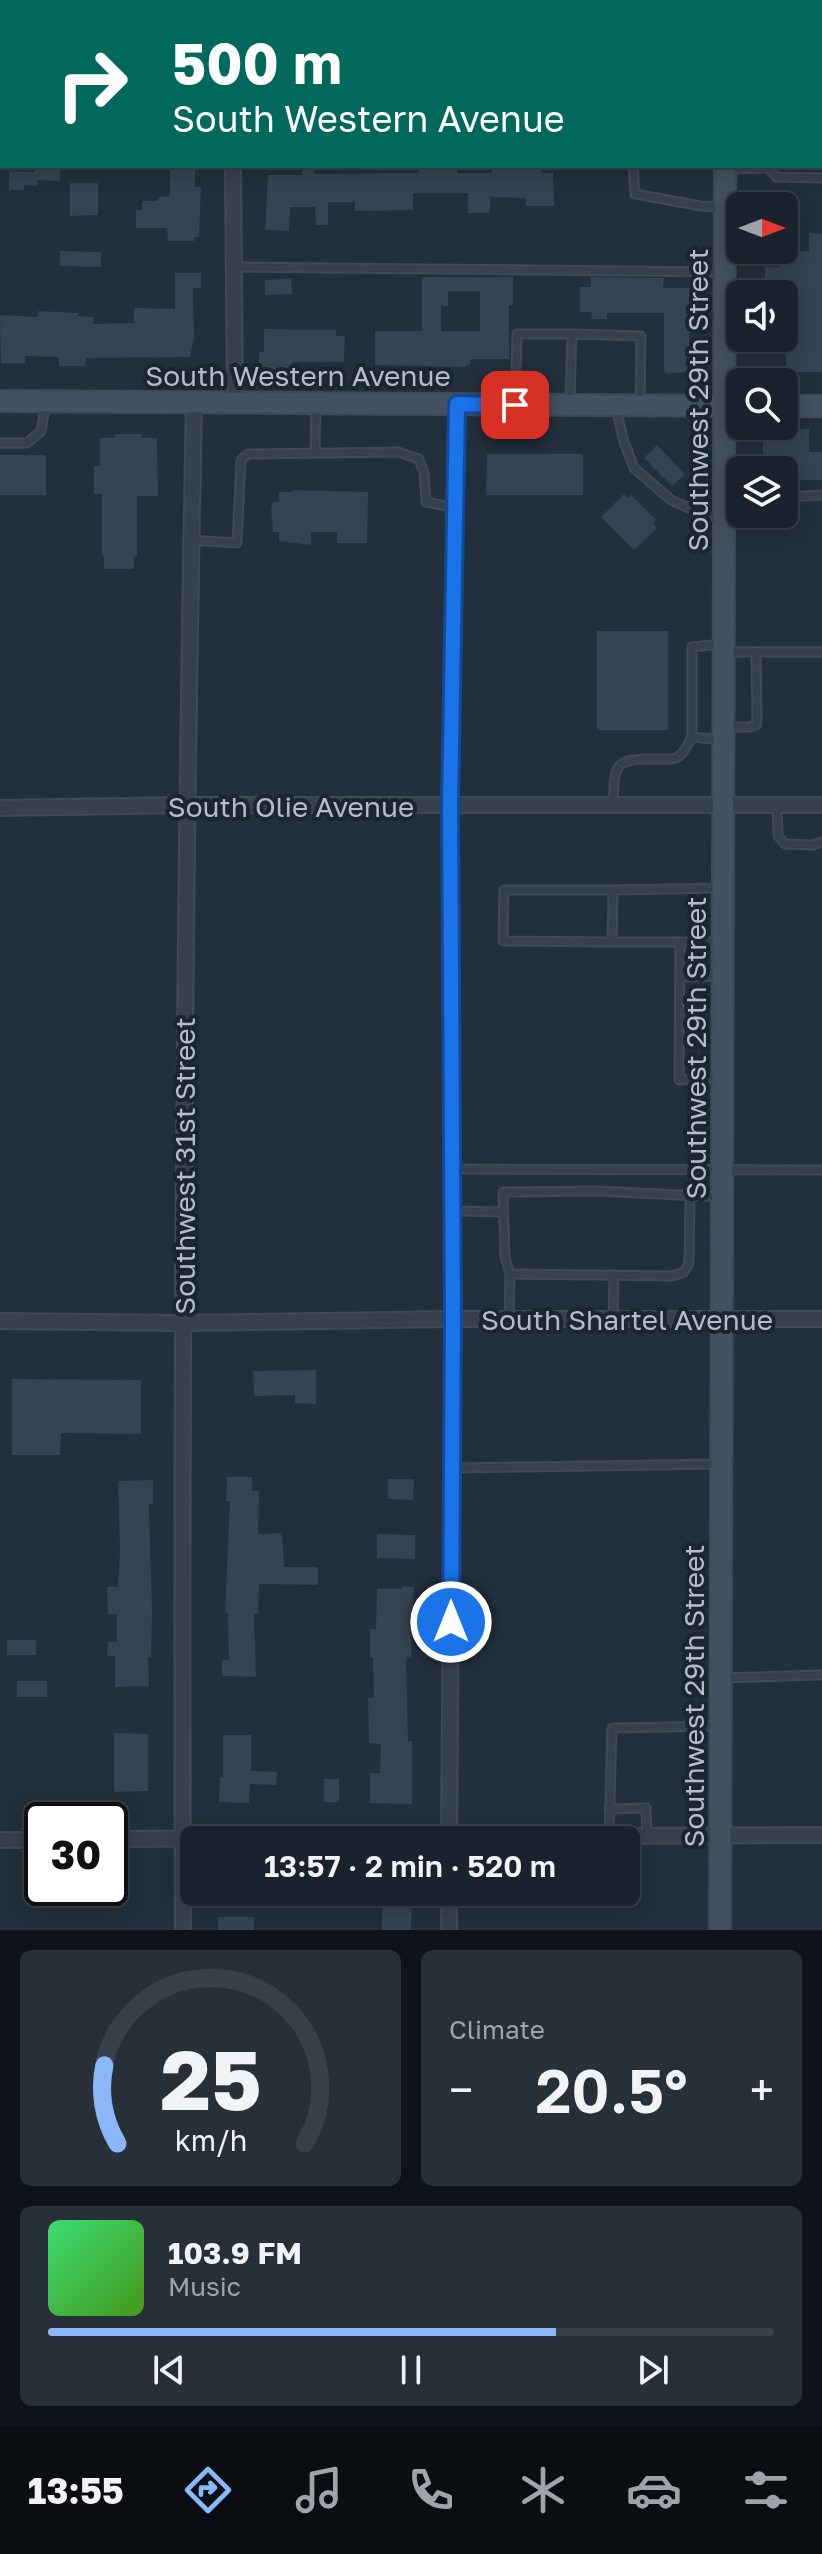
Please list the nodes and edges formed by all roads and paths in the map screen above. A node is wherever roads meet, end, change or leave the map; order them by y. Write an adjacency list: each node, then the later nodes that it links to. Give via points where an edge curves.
1 (233, 168): 9 (street)
2 (633, 168): 8 (lane, via 635,194)
3 (725, 168): 4 (lane); 8 (main road, Southwest 29th Street)
4 (770, 168): 6 (lane, via 776,177)
5 (810, 168): 6 (lane)
6 (810, 178): 7 (lane)
7 (822, 178)
8 (726, 207): 10 (main road, Southwest 29th Street)
9 (233, 267): 10 (lane); 16 (street)
10 (725, 272): 12 (main road, Southwest 29th Street)
11 (572, 334): 19 (lane, via 517,334); 20 (lane); 22 (lane, via 641,336)
12 (730, 368)
13 (0, 401): 14 (main road, South Western Avenue)
14 (46, 401): 15 (main road, South Western Avenue); 26 (lane, via 41,431 27,443)
15 (194, 402): 16 (main road, South Western Avenue); 33 (street, Southwest 31st Street)
16 (235, 403): 17 (main road, South Western Avenue)
17 (316, 403): 18 (main road, South Western Avenue); 27 (lane)
18 (457, 404): 19 (main road, South Western Avenue); 30 (street)
19 (515, 405): 20 (main road, South Western Avenue)
20 (570, 405): 21 (main road, South Western Avenue)
21 (615, 405): 22 (main road, South Western Avenue); 32 (lane, via 634,468 671,500)
22 (640, 405): 23 (main road, South Western Avenue)
23 (726, 406)
24 (798, 406): 25 (main road)
25 (822, 406)
26 (0, 443)
27 (315, 452): 30 (lane, via 398,452 419,459 426,502); 33 (lane, via 248,454 241,460 237,543)
28 (822, 495): 29 (lane)
29 (798, 496)
30 (455, 508): 40 (street)
31 (726, 520): 32 (main road, Southwest 29th Street)
32 (725, 524): 34 (main road, Southwest 29th Street)
33 (191, 540): 39 (street, Southwest 31st Street)
34 (724, 648): 35 (lane); 37 (main road, Southwest 29th Street); 38 (lane, via 692,647)
35 (756, 652): 36 (lane); 37 (lane, via 757,724)
36 (822, 652)
37 (724, 734): 38 (lane); 42 (main road, Southwest 29th Street)
38 (692, 737): 41 (lane, via 674,759 630,759 621,764 614,777)
39 (186, 805): 40 (street, South Olie Avenue); 45 (street, South Olie Avenue); 70 (street, Southwest 31st Street)
40 (450, 805): 41 (street, South Olie Avenue); 55 (street)
41 (613, 805): 42 (street, South Olie Avenue)
42 (723, 805): 43 (street, South Olie Avenue); 47 (main road, Southwest 29th Street)
43 (777, 805): 44 (street, South Olie Avenue); 46 (lane, via 778,836 785,844)
44 (822, 805)
45 (0, 808)
46 (822, 842)
47 (723, 888): 48 (lane); 51 (main road, Southwest 29th Street)
48 (613, 890): 49 (lane); 49 (lane, via 504,890 503,941)
49 (612, 942): 50 (lane)
50 (680, 942): 51 (lane); 53 (lane)
51 (723, 942): 52 (main road, Southwest 29th Street)
52 (723, 976): 53 (lane); 54 (main road, Southwest 29th Street)
53 (681, 977): 54 (lane, via 679,1080)
54 (722, 1078): 56 (main road, Southwest 29th Street)
55 (452, 1169): 56 (lane); 60 (street)
56 (722, 1170): 57 (lane); 59 (main road, Southwest 29th Street)
57 (822, 1170)
58 (690, 1196): 59 (lane); 61 (lane, via 503,1192); 63 (lane, via 689,1263 684,1272)
59 (722, 1197): 68 (main road, Southwest 29th Street)
60 (453, 1211): 61 (lane); 64 (street)
61 (504, 1212): 62 (lane)
62 (510, 1274): 63 (lane); 65 (lane)
63 (614, 1275): 66 (lane)
64 (453, 1319): 65 (street, South Shartel Avenue); 70 (street, South Shartel Avenue); 72 (street)
65 (509, 1319): 66 (street, South Shartel Avenue)
66 (613, 1319): 68 (street, South Shartel Avenue)
67 (822, 1319): 68 (street, South Shartel Avenue)
68 (722, 1320): 71 (main road, Southwest 29th Street)
69 (0, 1321): 70 (street, South Shartel Avenue)
70 (182, 1323): 77 (street, Southwest 31st Street)
71 (721, 1463): 72 (lane); 74 (main road, Southwest 29th Street)
72 (452, 1468): 78 (street)
73 (822, 1675): 74 (lane)
74 (721, 1678): 75 (main road, Southwest 29th Street)
75 (721, 1726): 76 (lane, via 612,1728); 83 (main road, Southwest 29th Street)
76 (609, 1809): 79 (lane); 82 (lane, via 646,1808)
77 (182, 1826)
78 (449, 1826)
79 (609, 1826)
80 (822, 1835): 83 (street)
81 (640, 1836): 82 (street)
82 (647, 1836): 83 (street)
83 (720, 1836): 92 (main road, Southwest 29th Street)
84 (128, 1839): 85 (street)
85 (180, 1839)
86 (0, 1840): 87 (street)
87 (24, 1840)
88 (183, 1906): 90 (street, Southwest 31st Street)
89 (449, 1906): 91 (street)
90 (183, 1930)
91 (449, 1930)
92 (720, 1930)

